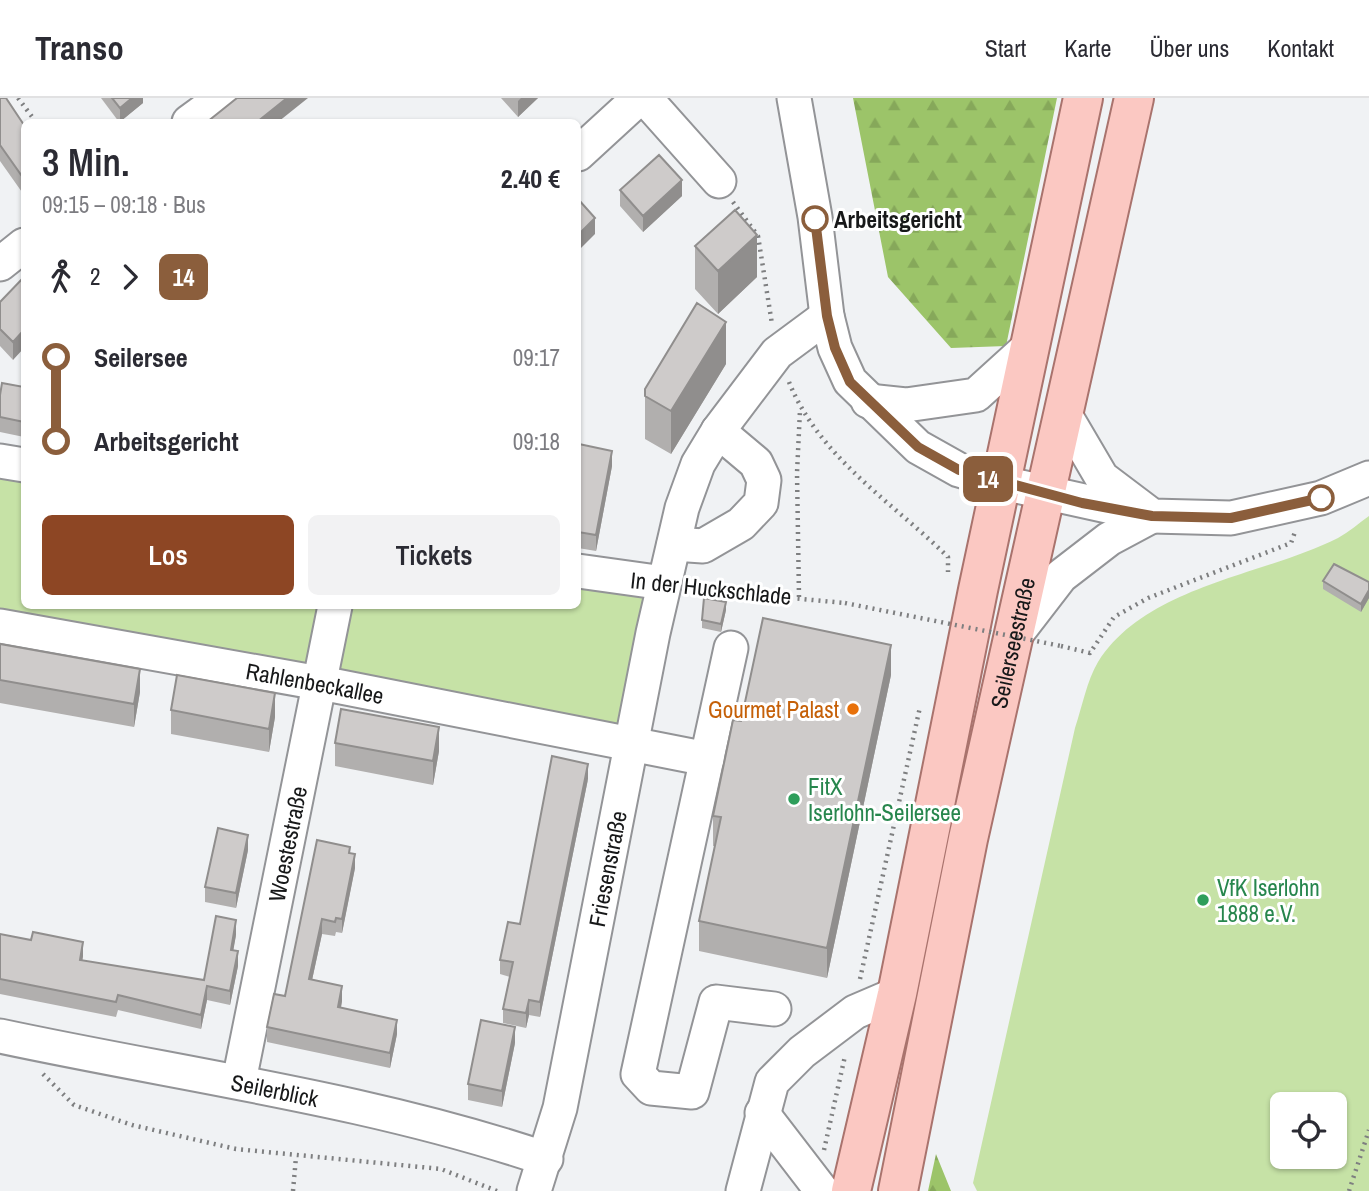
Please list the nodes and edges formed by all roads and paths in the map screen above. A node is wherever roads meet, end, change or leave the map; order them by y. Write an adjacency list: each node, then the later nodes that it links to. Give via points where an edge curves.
1 (18, 98): 8 (path)
2 (222, 98): 9 (street)
3 (639, 98): 10 (street)
4 (645, 98): 11 (street)
5 (794, 98): 12 (street)
6 (1083, 98): 13 (main road, Seilerseestraße)
7 (1133, 98): 17 (main road, Seilerseestraße)
8 (34, 119)
9 (193, 119)
10 (581, 152)
11 (719, 181): 14 (path, via 758,236)
12 (827, 316): 14 (street, Friesenstraße); 15 (street, via 850,382)
13 (1030, 346): 15 (street, via 976,395 906,405); 22 (main road, Seilerseestraße)
14 (777, 353): 16 (path); 18 (street, Friesenstraße)
15 (869, 401): 22 (street, via 918,447 959,470)
16 (800, 410): 28 (path, via 832,453 948,557); 30 (path)
17 (1065, 415): 23 (main road, Seilerseestraße); 25 (street, via 1102,478)
18 (718, 431): 26 (street, Friesenstraße, via 698,464); 26 (street, via 756,463 764,480 761,503 741,524 703,546)
19 (0, 461): 20 (street)
20 (21, 464)
21 (1369, 478): 24 (street)
22 (1003, 483): 23 (street); 41 (main road, Seilerseestraße)
23 (1046, 494): 25 (street); 35 (main road, Seilerseestraße)
24 (1302, 504): 25 (street, via 1231,518); 30 (path, In der Huckschlade, bridge, via 1292,543 1148,598 1114,617 1090,653)
25 (1152, 516): 35 (street, via 1109,539 1061,576)
26 (674, 544): 29 (street, Friesenstraße)
27 (581, 571): 29 (street, In der Huckschlade)
28 (948, 578)
29 (664, 583): 30 (path, In der Huckschlade); 39 (street, Friesenstraße)
30 (799, 597)
31 (334, 609): 37 (street, Woestestraße)
32 (940, 618): 34 (path)
33 (0, 626): 37 (street, Rahlenbeckallee)
34 (937, 631)
35 (1011, 640): 55 (main road, Seilerseestraße)
36 (731, 648): 40 (street)
37 (319, 684): 39 (street, Rahlenbeckallee); 45 (street, Woestestraße)
38 (922, 698): 43 (path)
39 (630, 745): 40 (street, Rahlenbeckallee); 49 (street, Friesenstraße, via 573,1048)
40 (706, 759): 42 (street, via 638,1073 651,1088 692,1092 716,1002)
41 (897, 995): 43 (street); 50 (main road, Seilerseestraße)
42 (774, 1009)
43 (855, 1012): 46 (street, via 802,1052 772,1082); 50 (path)
44 (11, 1039): 45 (street, Seilerblick); 48 (path, via 74,1105 132,1125 236,1149)
45 (239, 1081): 49 (street, Seilerblick, via 407,1120)
46 (762, 1113): 50 (street); 54 (street)
47 (1369, 1130): 56 (path)
48 (296, 1157): 51 (path); 52 (path, via 441,1169)
49 (546, 1159): 53 (street, Friesenstraße)
50 (830, 1188)
51 (293, 1191)
52 (497, 1191)
53 (534, 1191)
54 (743, 1191)
55 (898, 1191)
56 (1349, 1191)

